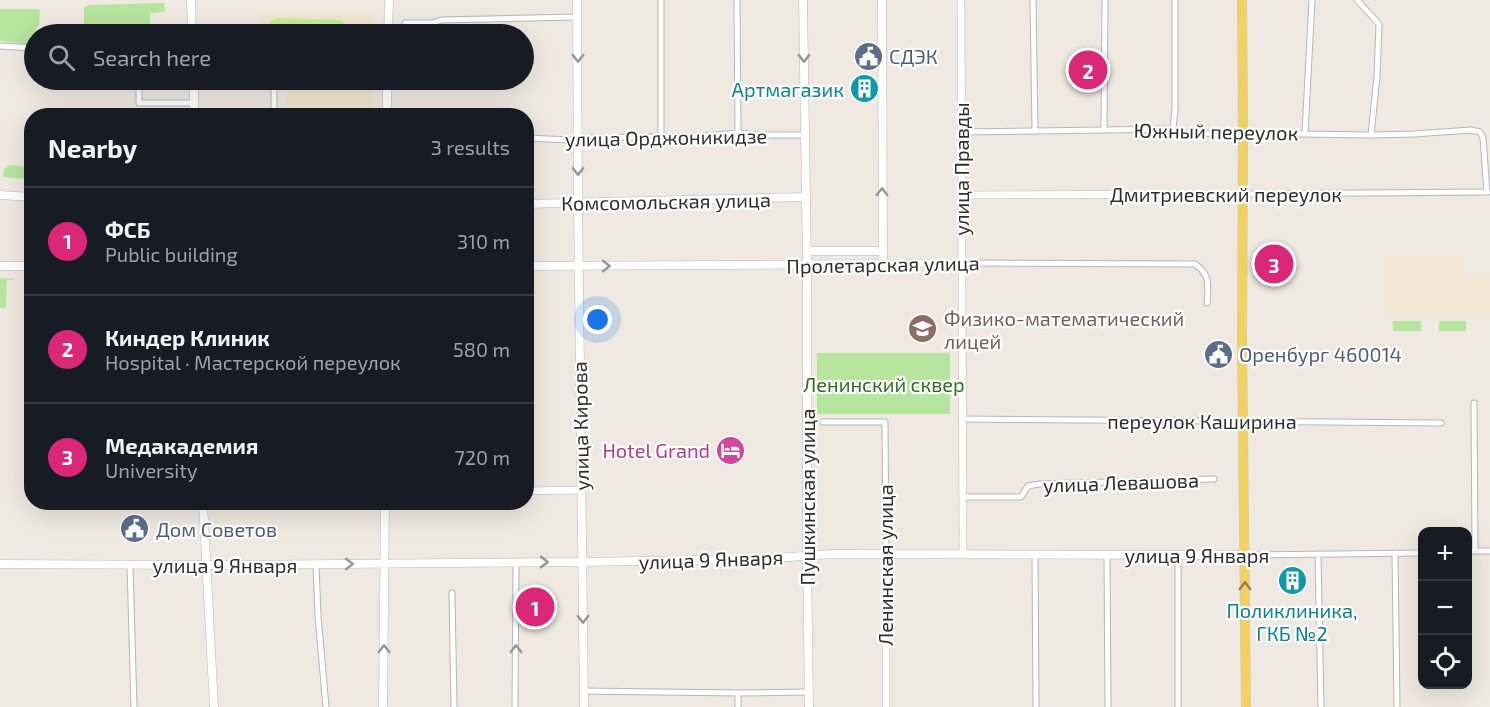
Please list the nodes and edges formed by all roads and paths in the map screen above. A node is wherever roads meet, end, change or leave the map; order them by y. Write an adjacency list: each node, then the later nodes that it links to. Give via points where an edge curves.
1 (192, 0): 17 (main road)
2 (389, 0): 18 (main road)
3 (577, 0): 15 (main road, улица Кирова)
4 (660, 0): 38 (street)
5 (737, 0): 33 (street)
6 (803, 0): 36 (main road, Пушкинская улица, one-way to 36)
7 (882, 0): 49 (main road, one-way to 7)
8 (961, 0): 32 (street, улица Правды)
9 (1033, 0): 31 (street)
10 (1105, 0): 29 (street)
11 (1175, 0): 30 (street)
12 (1242, 0): 34 (main road)
13 (1312, 0): 35 (street)
14 (1357, 0): 37 (street, via 1378,24)
15 (578, 17): 16 (street); 40 (main road, улица Кирова, one-way to 40)
16 (405, 23)
17 (192, 24)
18 (388, 24)
19 (0, 46): 20 (street)
20 (24, 47)
21 (139, 90): 25 (street, via 138,103)
22 (194, 90): 25 (main road)
23 (274, 90): 27 (street)
24 (387, 90): 28 (main road)
25 (194, 103): 26 (main road)
26 (194, 108)
27 (274, 108)
28 (387, 108)
29 (1104, 129): 30 (street, Южный переулок); 31 (street, Южный переулок)
30 (1173, 129): 34 (street, Южный переулок, via 1191,135)
31 (1035, 131): 32 (street, Южный переулок)
32 (961, 132): 44 (street, улица Правды)
33 (738, 133): 36 (street, улица Орджоникидзе); 38 (street, улица Орджоникидзе)
34 (1243, 133): 35 (street, Южный переулок); 42 (main road)
35 (1305, 133): 37 (street, Южный переулок)
36 (805, 135): 46 (main road, Пушкинская улица)
37 (1371, 135): 41 (street, Южный переулок, via 1480,132)
38 (661, 136): 40 (street, улица Орджоникидзе)
39 (534, 138): 40 (street, улица Орджоникидзе)
40 (578, 139): 47 (main road, улица Кирова, one-way to 47)
41 (1488, 192): 42 (street, Дмитриевский переулок)
42 (1243, 194): 44 (street, Дмитриевский переулок); 61 (main road)
43 (0, 195): 45 (main road)
44 (961, 195): 51 (street, улица Правды)
45 (24, 196)
46 (806, 197): 47 (main road, Комсомольская улица); 50 (main road, Пушкинская улица)
47 (578, 203): 48 (main road, Комсомольская улица); 57 (main road, улица Кирова)
48 (534, 204)
49 (882, 250): 50 (main road, Пролетарская улица); 52 (main road)
50 (807, 251): 53 (main road, Пушкинская улица)
51 (962, 263): 52 (street, Пролетарская улица); 58 (street, Пролетарская улица, via 1195,264 1208,279); 60 (street, улица Правды)
52 (883, 264): 53 (main road, Пролетарская улица)
53 (807, 265): 57 (main road, Пролетарская улица, one-way to 53); 81 (main road, Пушкинская улица)
54 (0, 266): 55 (main road)
55 (24, 266)
56 (534, 266): 57 (main road, Пролетарская улица)
57 (579, 266): 65 (main road, улица Кирова)
58 (1207, 303)
59 (1474, 403): 70 (street)
60 (962, 419): 61 (street, переулок Каширина); 67 (street, улица Правды)
61 (1243, 421): 63 (street, переулок Каширина); 80 (main road)
62 (823, 422): 74 (street, Ленинская улица, via 885,422)
63 (1441, 423)
64 (1214, 479): 67 (street, улица Левашова, via 1038,484 1029,486 1021,497)
65 (581, 490): 66 (street); 83 (main road, улица Кирова)
66 (534, 491)
67 (963, 497): 75 (street, улица Правды)
68 (203, 510): 87 (main road)
69 (385, 510): 85 (main road)
70 (1475, 551): 71 (street)
71 (1490, 551)
72 (1395, 553): 73 (street, улица 9 Января); 76 (street, улица 9 Января); 108 (street)
73 (1418, 553)
74 (886, 554): 75 (main road, улица 9 Января); 81 (main road, улица 9 Января); 102 (street, Ленинская улица)
75 (963, 554): 77 (main road, улица 9 Января)
76 (1318, 554): 80 (street, улица 9 Января); 107 (street)
77 (1035, 555): 78 (main road, улица 9 Января); 103 (street)
78 (1107, 555): 79 (main road, улица 9 Января); 104 (street)
79 (1179, 555): 80 (main road, улица 9 Января); 105 (street)
80 (1245, 555): 106 (main road, one-way to 80)
81 (807, 556): 83 (main road, улица 9 Января); 91 (main road, Пушкинская улица)
82 (516, 562): 83 (main road, улица 9 Января, one-way to 83); 85 (main road, улица 9 Января); 98 (street, one-way to 82)
83 (582, 562): 90 (main road, улица Кирова, one-way to 90)
84 (0, 564): 86 (main road, улица 9 Января)
85 (384, 564): 88 (main road, улица 9 Января, one-way to 85); 96 (main road, one-way to 85)
86 (130, 565): 87 (main road, улица 9 Января); 93 (street)
87 (206, 565): 88 (main road, улица 9 Января); 94 (main road)
88 (316, 565): 95 (street)
89 (452, 593): 97 (street)
90 (584, 691): 92 (street); 99 (main road, улица Кирова)
91 (809, 692): 92 (street); 101 (main road, Пушкинская улица)
92 (738, 693): 100 (street)
93 (134, 707)
94 (214, 707)
95 (326, 707)
96 (383, 707)
97 (454, 707)
98 (515, 707)
99 (584, 707)
100 (738, 707)
101 (809, 707)
102 (886, 707)
103 (1036, 707)
104 (1108, 707)
105 (1178, 707)
106 (1246, 707)
107 (1321, 707)
108 (1396, 707)

